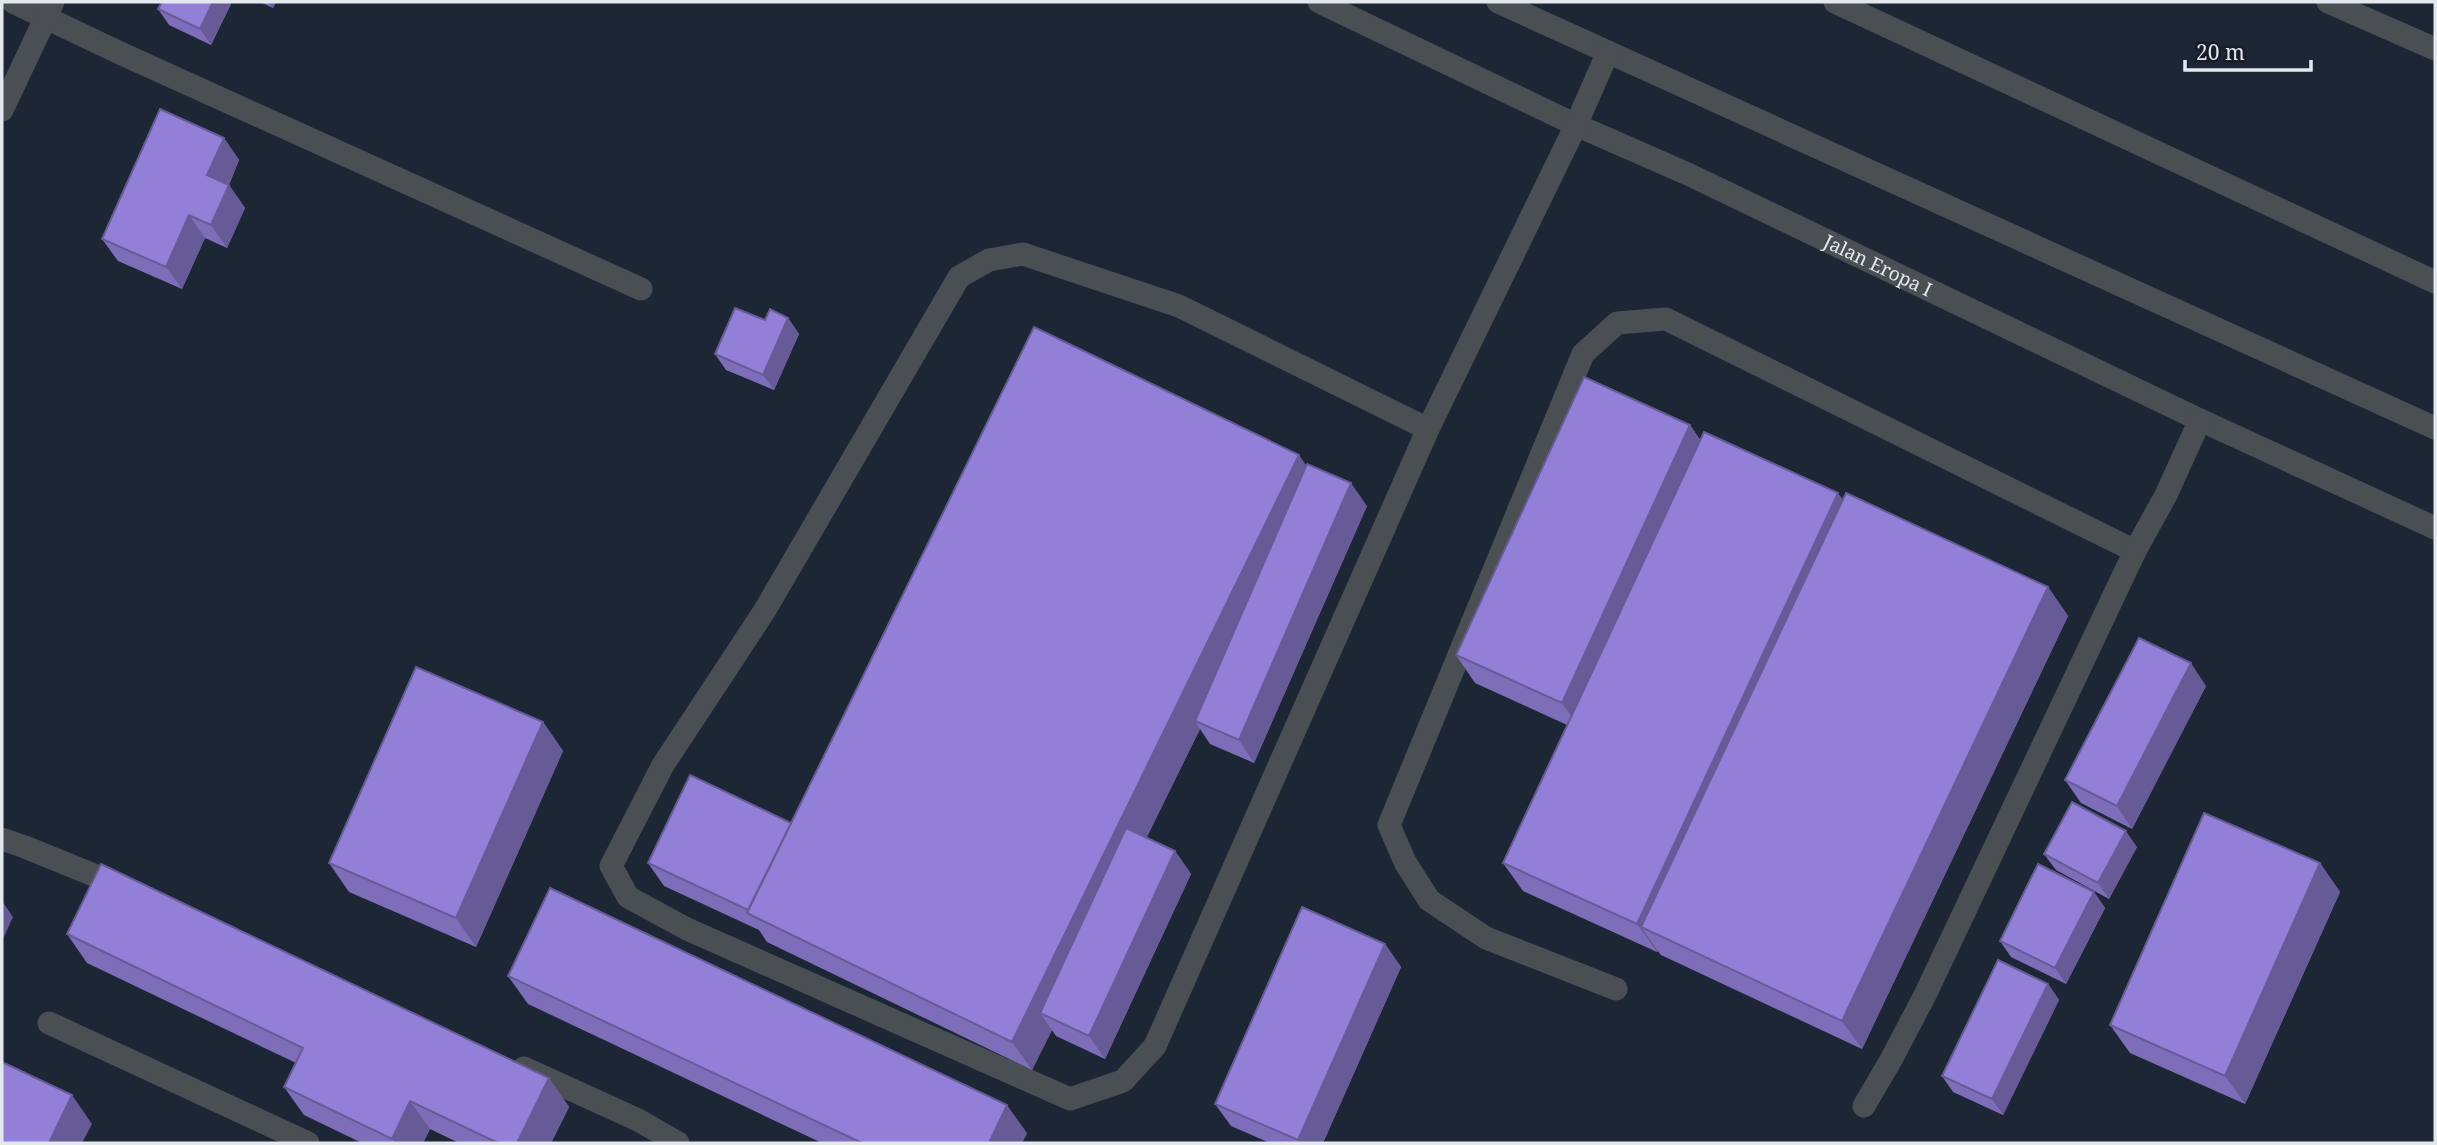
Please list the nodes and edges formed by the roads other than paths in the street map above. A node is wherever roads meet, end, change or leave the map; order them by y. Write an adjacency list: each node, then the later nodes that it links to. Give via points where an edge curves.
1 (13, 2): 6 (lane)
2 (1319, 2): 10 (lane, Jalan Eropa I)
3 (1498, 2): 8 (lane)
4 (1835, 2): 11 (lane)
5 (2328, 2): 7 (lane)
6 (49, 10): 9 (lane); 12 (lane)
7 (2435, 49)
8 (1608, 52): 10 (lane); 14 (lane)
9 (2, 110)
10 (1576, 125): 13 (lane, Jalan Eropa I, via 1690,175); 15 (lane)
11 (2435, 282)
12 (641, 289)
13 (2200, 420): 16 (lane, Jalan Eropa I); 17 (lane)
14 (2435, 428)
15 (1428, 429): 15 (lane, via 1155,1046 1123,1081 1070,1099 687,929 628,897 611,866 663,765 765,610 959,278 989,260 1023,254 1179,306)
16 (2435, 528)
17 (2135, 551): 20 (lane, via 1666,319 1617,323 1583,354 1389,825 1429,900 1486,938); 23 (lane, via 1926,993)
18 (2, 839): 19 (lane)
19 (147, 898)
20 (1616, 989)
21 (49, 1023): 24 (lane)
22 (502, 1059): 25 (lane, via 638,1120)
23 (1864, 1106)
24 (308, 1143)
25 (678, 1143)

